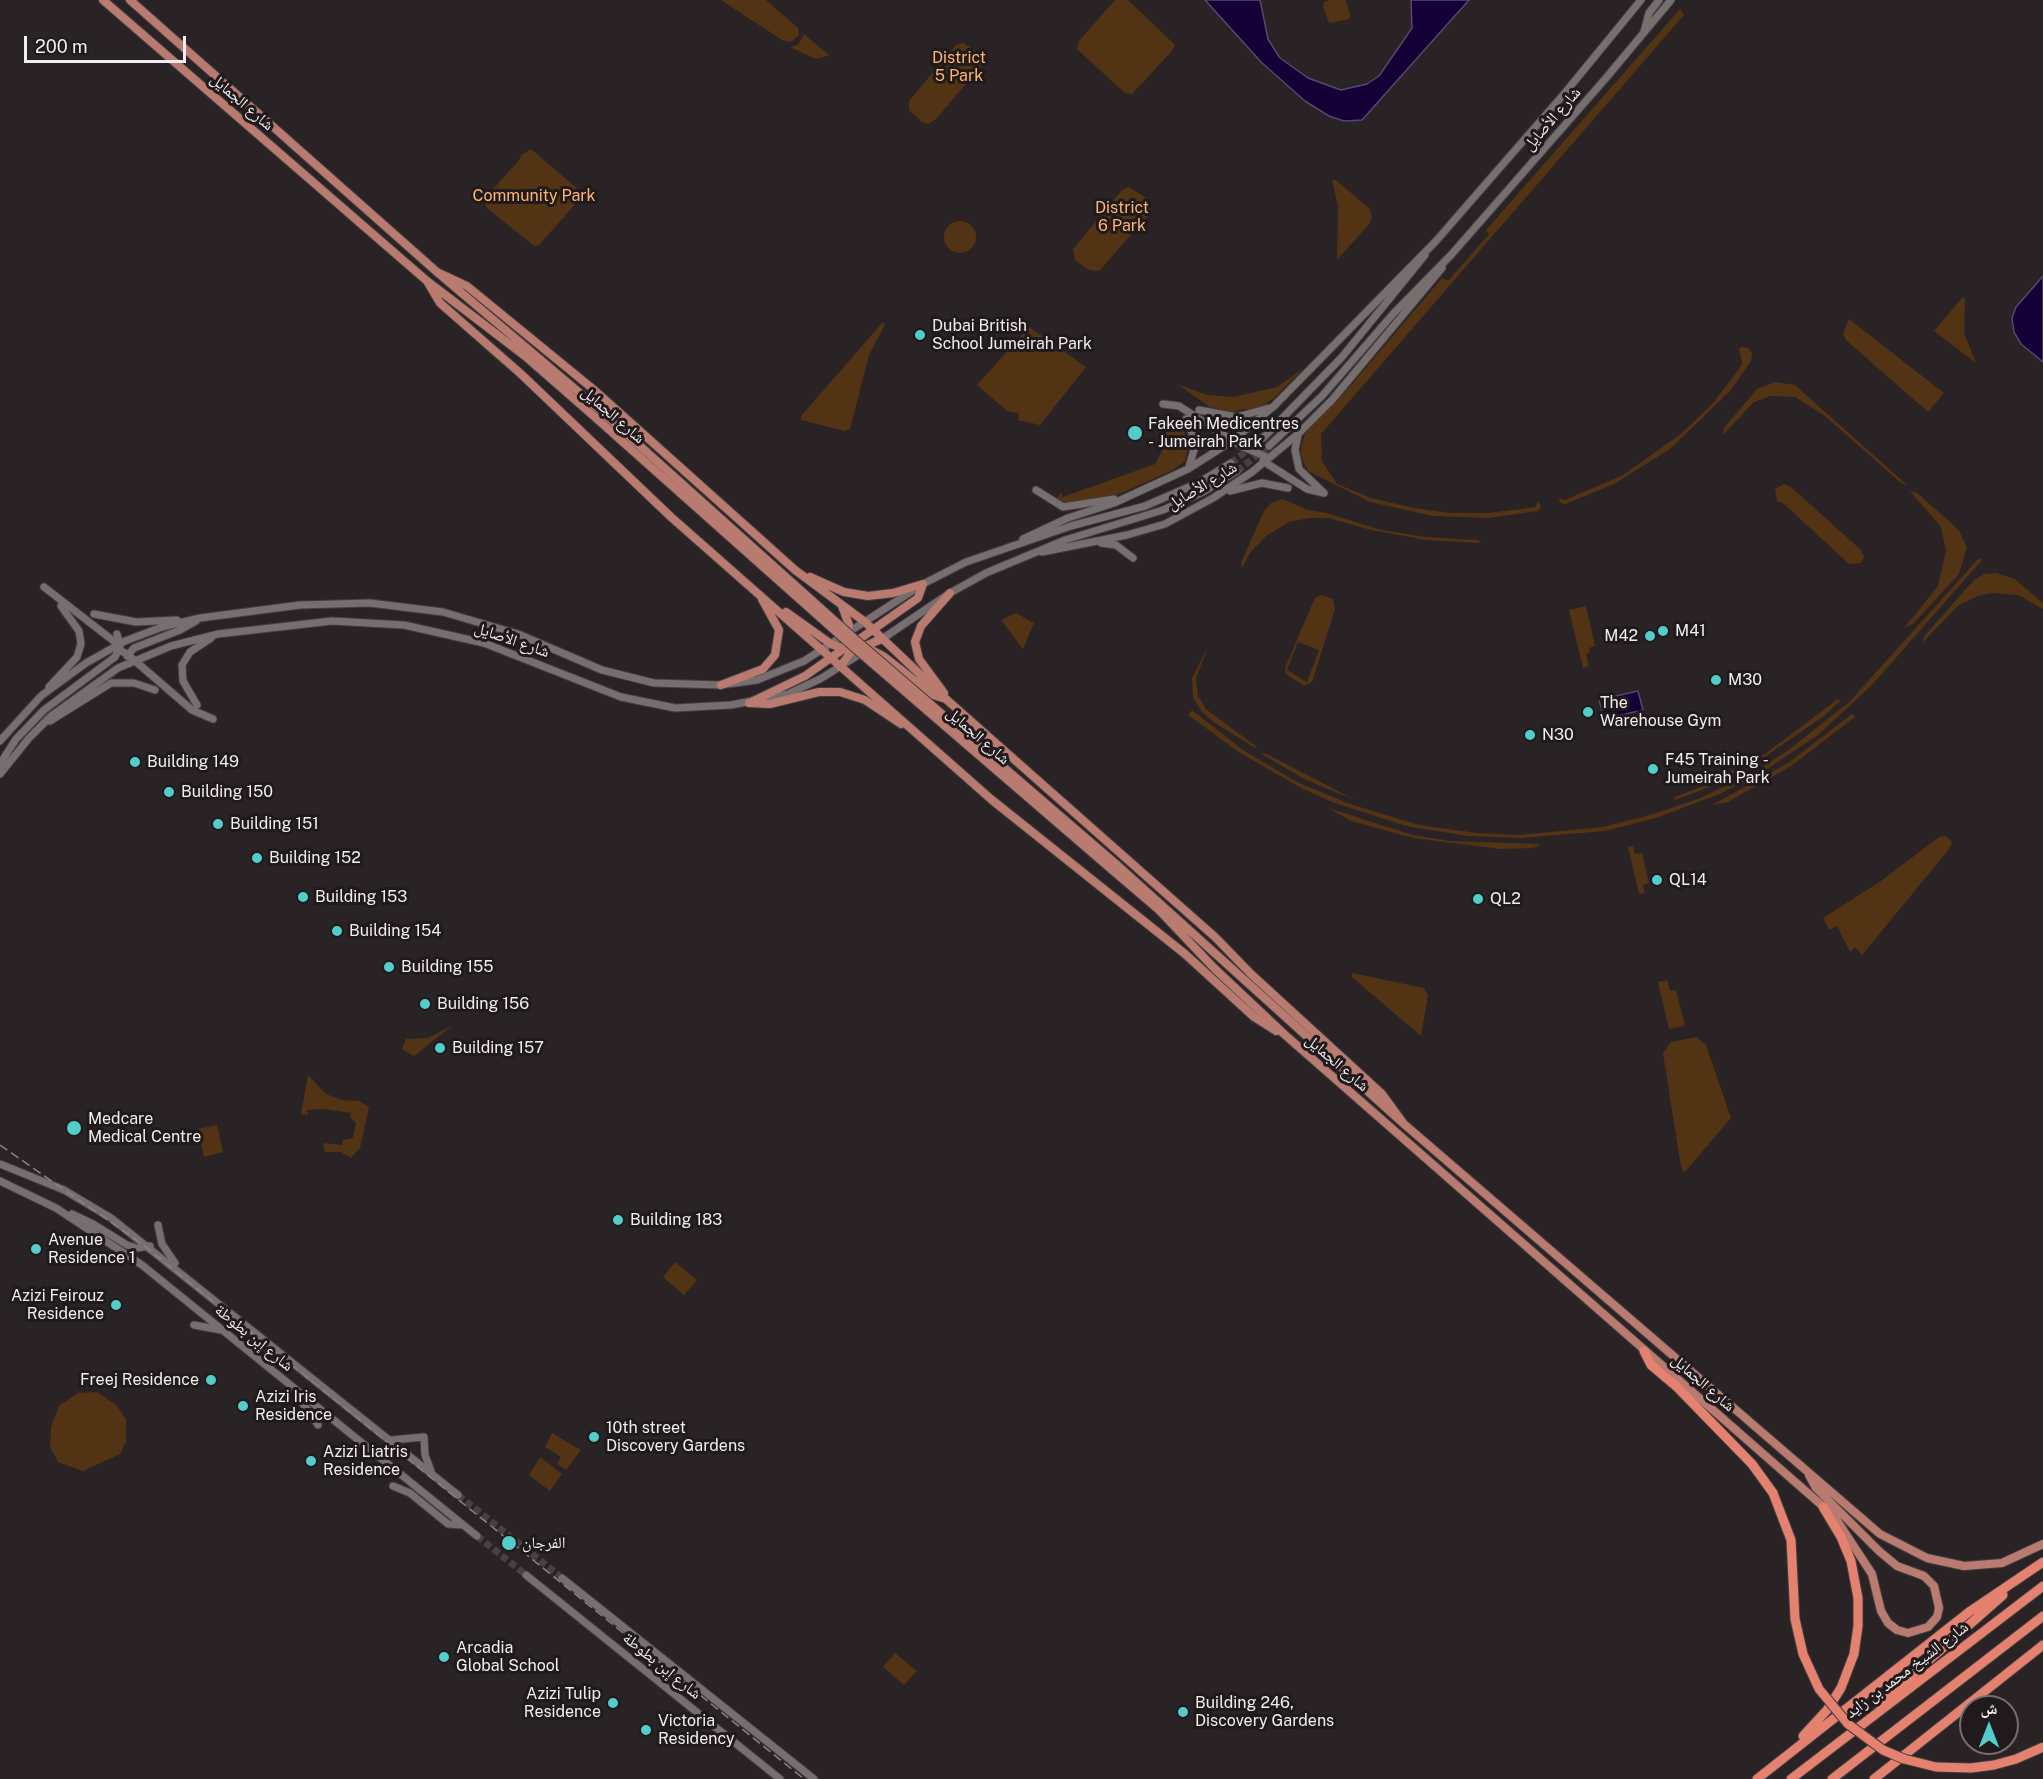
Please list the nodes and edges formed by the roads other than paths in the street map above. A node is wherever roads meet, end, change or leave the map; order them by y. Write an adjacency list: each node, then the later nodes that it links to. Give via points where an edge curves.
1 (103, 0): 10 (main road, شارع الجمايل)
2 (130, 0): 9 (main road, شارع الجمايل)
3 (1641, 0): 7 (main road, شارع الأصايل)
4 (1659, 0): 6 (main road, via 1647,18)
5 (1671, 0): 6 (main road, شارع الأصايل)
6 (1644, 32): 8 (main road, شارع الأصايل)
7 (1436, 241): 12 (main road, شارع الأصايل); 17 (main road, شارع الأصايل, via 1342,357)
8 (1451, 255): 16 (main road, شارع الأصايل, via 1366,362); 19 (main road, شارع الأصايل, via 1322,396)
9 (437, 272): 14 (main road, شارع الجمايل); 32 (main road, via 467,286 593,389)
10 (428, 281): 14 (main road, شارع الجمايل); 35 (main road, via 440,303 671,517)
11 (1163, 404): 18 (main road, via 1179,406)
12 (1274, 406): 13 (main road, via 1237,417); 18 (main road, شارع الأصايل)
13 (1199, 410)
14 (598, 415): 70 (main road, شارع الجمايل, bridge, via 851,645)
15 (1186, 419): 22 (main road, via 1196,443)
16 (1298, 434): 20 (main road, شارع الأصايل); 20 (main road, via 1295,450 1299,469 1324,493 1306,489)
17 (1263, 438)
18 (1229, 443): 20 (main road); 22 (main road, شارع الأصايل)
19 (1269, 446)
20 (1267, 460): 27 (main road, شارع الأصايل)
21 (1231, 463): 29 (main road, شارع الأصايل, via 1163,499)
22 (1188, 469): 26 (main road, شارع الأصايل)
23 (1237, 471): 31 (main road, شارع الأصايل, via 1163,510 1065,540)
24 (1288, 488): 27 (main road, via 1250,484)
25 (1036, 490): 26 (main road, via 1056,505 1070,508)
26 (1131, 495): 29 (main road, شارع الأصايل, via 1040,529)
27 (1214, 498): 28 (main road, شارع الأصايل, via 1153,528)
28 (1093, 542): 30 (main road, via 1116,545); 31 (main road, شارع الأصايل)
29 (1011, 545): 33 (main road, شارع الأصايل)
30 (1133, 558)
31 (1019, 559): 36 (main road, شارع الأصايل)
32 (795, 570): 33 (main road, via 856,595 880,596); 37 (main road)
33 (923, 584): 41 (main road, شارع الأصايل); 42 (main road, via 918,598)
34 (44, 587): 48 (main road)
35 (756, 590): 47 (main road); 51 (main road); 58 (main road, via 779,630 775,655 763,669)
36 (950, 593): 46 (main road, شارع الأصايل); 61 (main road, via 921,626 915,646 921,663)
37 (841, 604): 41 (main road); 43 (main road)
38 (61, 606): 60 (main road, via 79,631 80,651)
39 (94, 614): 40 (main road, via 136,622)
40 (200, 618): 48 (main road, شارع الأصايل, via 162,627); 52 (main road); 58 (main road, شارع الأصايل, via 300,605 407,606 490,625 624,676 687,686)
41 (865, 622): 42 (main road); 43 (main road, شارع الأصايل)
42 (872, 630): 46 (main road); 49 (main road)
43 (849, 633): 47 (main road, شارع الأصايل); 49 (main road)
44 (117, 634): 48 (main road)
45 (218, 634): 53 (main road, شارع الأصايل); 62 (main road, شارع الأصايل, via 332,621 404,625 493,646 648,704 693,708); 63 (main road, via 190,652 182,665 183,681)
46 (881, 639): 50 (main road); 61 (main road)
47 (832, 645): 49 (main road); 51 (main road)
48 (119, 646): 52 (main road); 60 (main road, via 86,663); 68 (main road, via 110,662 44,710 16,740)
49 (848, 647): 50 (main road); 54 (main road); 57 (main road)
50 (867, 647): 57 (main road, شارع الأصايل); 61 (main road, via 933,696)
51 (822, 651): 54 (main road); 58 (main road, شارع الأصايل, via 780,672)
52 (128, 653): 53 (main road); 55 (main road); 56 (main road)
53 (143, 657): 55 (main road, شارع الأصايل)
54 (832, 659): 57 (main road); 62 (main road)
55 (135, 660): 56 (main road, شارع الأصايل); 64 (main road, via 192,710)
56 (126, 664): 66 (main road, شارع الأصايل, via 65,704)
57 (840, 667): 62 (main road, شارع الأصايل, via 804,688); 65 (main road)
58 (721, 685)
59 (155, 690): 66 (main road, via 134,683 111,683)
60 (41, 696): 67 (main road)
61 (947, 700): 72 (main road, via 1215,937 1382,1094)
62 (749, 703): 65 (main road, via 770,704 812,693 840,692 865,700 898,723)
63 (197, 705)
64 (213, 719)
65 (909, 726): 71 (main road, via 992,800 1185,954 1254,1017)
66 (36, 731): 69 (main road, شارع الأصايل)
67 (0, 741)
68 (0, 765)
69 (0, 774)
70 (1114, 866): 71 (main road, شارع الجمايل); 72 (main road, شارع الجمايل)
71 (1284, 1034): 81 (main road, شارع الجمايل)
72 (1404, 1124): 86 (main road, شارع الجمايل)
73 (0, 1164): 77 (main road, شارع إبن بطوطة, via 76,1195)
74 (0, 1181): 75 (main road, شارع إبن بطوطة)
75 (56, 1208): 77 (main road, via 88,1221 127,1245); 80 (main road, شارع إبن بطوطة, via 142,1265)
76 (158, 1226): 78 (main road, via 166,1251)
77 (150, 1246): 78 (main road, شارع إبن بطوطة)
78 (186, 1276): 84 (main road, شارع إبن بطوطة)
79 (194, 1325): 80 (main road)
80 (227, 1334): 82 (main road, شارع إبن بطوطة)
81 (1644, 1351): 89 (main road, شارع الجمايل); 101 (highway, bridge, via 1651,1365 1752,1464 1773,1493 1793,1551 1795,1619 1803,1654 1820,1689 1848,1724 1883,1750 1936,1767 1994,1765)
82 (292, 1388): 83 (main road); 90 (main road, شارع إبن بطوطة)
83 (318, 1425)
84 (391, 1440): 85 (main road, شارع إبن بطوطة); 85 (main road, via 424,1437)
85 (432, 1473): 88 (main road, شارع إبن بطوطة)
86 (1809, 1475): 89 (main road, شارع الجمايل, via 1816,1488 1879,1551 1897,1566 1924,1576 1934,1586 1939,1608 1928,1627 1908,1633 1888,1623 1872,1574 1838,1520); 92 (main road, via 1880,1534 1934,1560 1964,1566 1990,1565 2014,1559)
87 (393, 1486): 90 (main road, via 410,1492 448,1524)
88 (458, 1495)
89 (1823, 1507): 104 (highway, via 1846,1547 1856,1580 1859,1617 1854,1654 1831,1705 1805,1734)
90 (463, 1525): 91 (main road, شارع إبن بطوطة)
91 (477, 1536)
92 (2043, 1544)
93 (2043, 1562): 96 (highway)
94 (526, 1575): 102 (main road, شارع إبن بطوطة)
95 (562, 1578): 103 (main road, شارع إبن بطوطة)
96 (2018, 1581): 100 (highway, via 1899,1684); 105 (highway, via 1969,1612)
97 (2043, 1586): 100 (highway, شارع الشيخ محمد بن زايد)
98 (2043, 1616): 107 (highway)
99 (2043, 1644): 108 (highway)
100 (1862, 1722): 106 (highway, شارع الشيخ محمد بن زايد)
101 (2043, 1747)
102 (780, 1779)
103 (814, 1779)
104 (1752, 1779)
105 (1757, 1779)
106 (1791, 1779)
107 (1832, 1779)
108 (1874, 1779)

